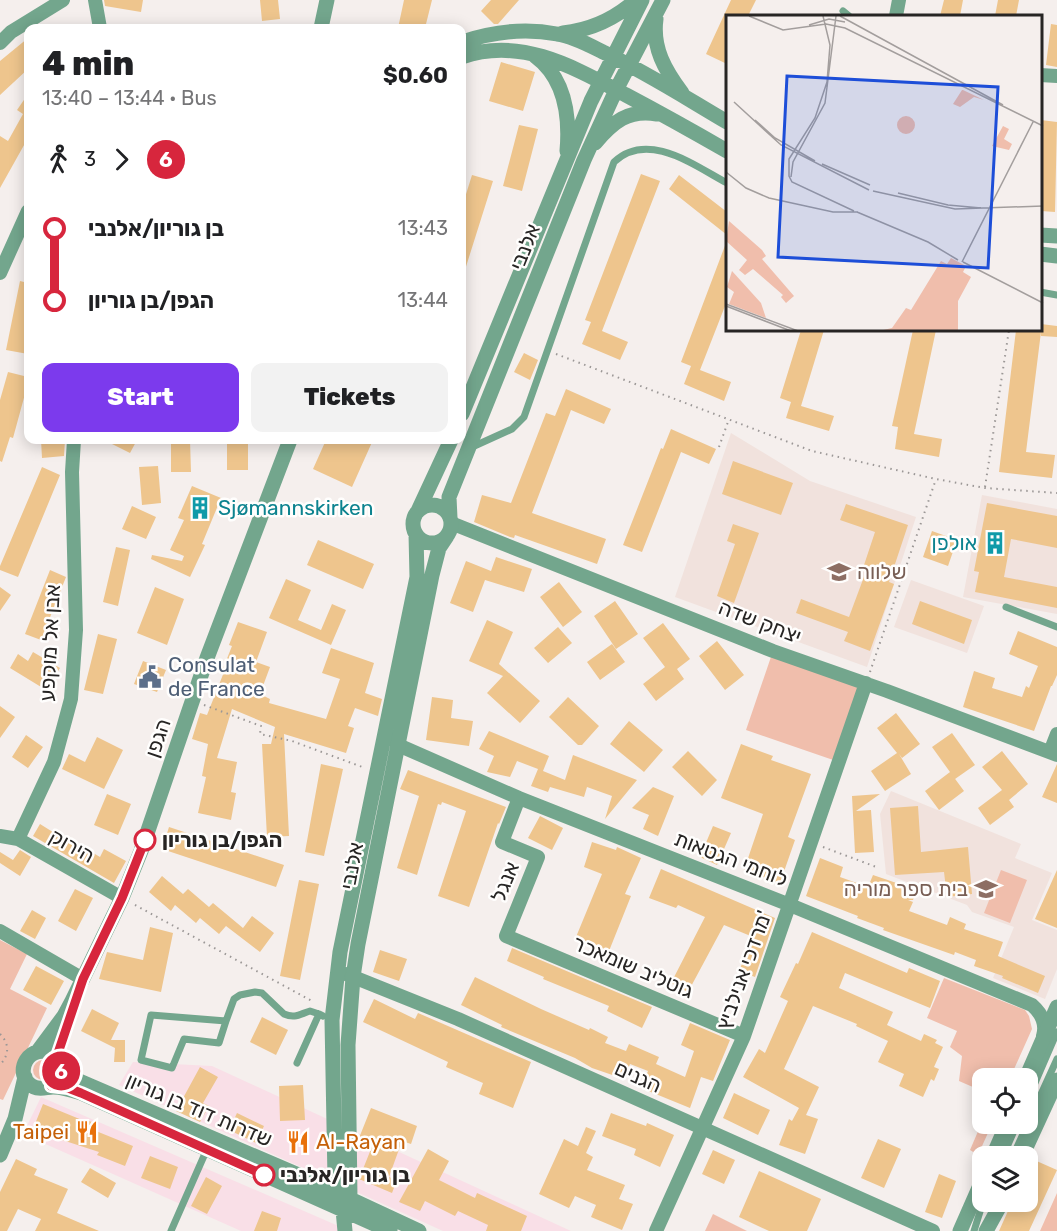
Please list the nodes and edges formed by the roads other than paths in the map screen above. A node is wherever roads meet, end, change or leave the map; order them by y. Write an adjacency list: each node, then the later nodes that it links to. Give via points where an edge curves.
1 (63, 0): 13 (street)
2 (95, 0): 9 (street)
3 (327, 0): 10 (street)
4 (636, 0): 11 (street, via 601,23)
5 (642, 0): 16 (street, אלנבי)
6 (899, 0): 8 (street)
7 (660, 4): 17 (street, אלנבי); 22 (street, via 657,47 667,72)
8 (896, 15)
9 (99, 24)
10 (322, 24)
11 (559, 34): 12 (street, via 528,31); 16 (street)
12 (466, 41)
13 (0, 43)
14 (530, 53): 15 (street, via 497,50); 20 (street); 27 (street, via 547,65 562,94 567,130)
15 (466, 56)
16 (613, 57): 17 (street); 20 (street, אלנבי)
17 (629, 65): 21 (street, אלנבי); 22 (street)
18 (1042, 75): 19 (street)
19 (1057, 76)
20 (601, 80): 21 (street); 27 (street, אלנבי)
21 (616, 90): 23 (street); 26 (street, אלנבי)
22 (686, 98): 24 (street)
23 (665, 116): 25 (street); 26 (street, via 643,112 630,115 606,132)
24 (726, 121)
25 (726, 150)
26 (584, 160): 41 (street, אלנבי)
27 (565, 165): 37 (street, אלנבי)
28 (726, 182): 41 (lane, via 669,152 653,149 622,155 614,162 524,417 512,429)
29 (24, 220): 34 (street)
30 (1042, 235): 31 (street)
31 (1057, 236)
32 (1042, 254): 33 (street)
33 (1057, 256)
34 (0, 273)
35 (1042, 292): 36 (lane)
36 (1057, 295)
37 (466, 404)
38 (74, 444): 54 (street, אבן אל מוקפע, via 76,630 71,699 54,762)
39 (287, 444): 55 (street, הגפן)
40 (450, 444): 42 (street, אלנבי)
41 (466, 452): 43 (street, אלנבי, via 449,497)
42 (418, 511): 43 (street, via 435,505 445,510); 44 (street, אלנבי, via 413,522)
43 (449, 526): 44 (street, via 441,542 425,542); 47 (street, יצחק שדה); 50 (street, אלנבי, via 432,575)
44 (416, 534): 48 (street, אלנבי, via 417,577)
45 (1006, 607): 46 (lane)
46 (1057, 627)
47 (866, 683): 51 (street, יצחק שדה); 56 (street, מרדכי אנילביץ')
48 (388, 717): 50 (street); 59 (street, אלנבי)
49 (1057, 734): 51 (street)
50 (398, 745): 52 (street, לוחמי הגטאות); 60 (street, אלנבי)
51 (1054, 753)
52 (519, 798): 56 (street, לוחמי הגטאות); 58 (street, אנגל, via 502,842 538,857)
53 (0, 836): 54 (street, הירוק)
54 (18, 839): 55 (street, הירוק)
55 (122, 898): 61 (street, הגפן)
56 (790, 905): 66 (street, מרדכי אנילביץ'); 68 (street, לוחמי הגטאות, via 1032,1005 1043,1020)
57 (0, 931): 61 (street)
58 (506, 936): 66 (street, גוטליב שומאכר)
59 (339, 952): 60 (street, via 344,971); 63 (street, אלנבי)
60 (353, 977): 67 (street, אלנבי); 79 (street, הגנים, via 458,1019)
61 (83, 979): 69 (street, הגפן, via 64,1016); 71 (street, הגפן)
62 (1057, 1007): 68 (street)
63 (326, 1017): 64 (lane, via 310,1011 289,1016 262,993 255,992 234,999); 67 (lane, via 343,1031); 72 (lane); 80 (street, אלנבי)
64 (226, 1021): 64 (lane, via 151,1014 141,1060 172,1068 183,1039 219,1043)
65 (1057, 1032): 75 (lane)
66 (744, 1036): 79 (street, מרדכי אנילביץ')
67 (348, 1045): 86 (street, אלנבי)
68 (1039, 1048): 73 (street)
69 (38, 1051): 71 (street, via 51,1052); 74 (street, via 27,1058)
70 (1057, 1059): 81 (lane)
71 (59, 1063): 77 (street, via 59,1079); 85 (street, שדרות דוד בן גוריון, via 72,1078)
72 (297, 1063)
73 (1030, 1068)
74 (25, 1077): 77 (street, via 28,1082); 78 (street)
75 (1038, 1077)
76 (1057, 1080): 82 (street)
77 (44, 1087): 78 (street); 83 (street, שדרות דוד בן גוריון, via 68,1088)
78 (15, 1119): 84 (street)
79 (701, 1128): 96 (street, מרדכי אנילביץ'); 97 (street, הגנים)
80 (334, 1146): 85 (street, via 323,1169); 86 (street, אלנבי)
81 (1018, 1146)
82 (1027, 1146)
83 (207, 1149): 86 (street, שדרות דוד בן גוריון); 92 (lane)
84 (0, 1155)
85 (303, 1178): 86 (street, שדרות דוד בן גוריון)
86 (343, 1201): 91 (street, שדרות דוד בן גוריון); 93 (street, אלנבי); 95 (street, שדרות דוד בן גוריון)
87 (972, 1204): 98 (street)
88 (980, 1212): 99 (lane)
89 (989, 1212): 100 (lane)
90 (996, 1212): 101 (street)
91 (388, 1230): 94 (street)
92 (171, 1231)
93 (345, 1231)
94 (365, 1231)
95 (419, 1231)
96 (656, 1231)
97 (933, 1231)
98 (960, 1231)
99 (974, 1231)
100 (980, 1231)
101 (986, 1231)

